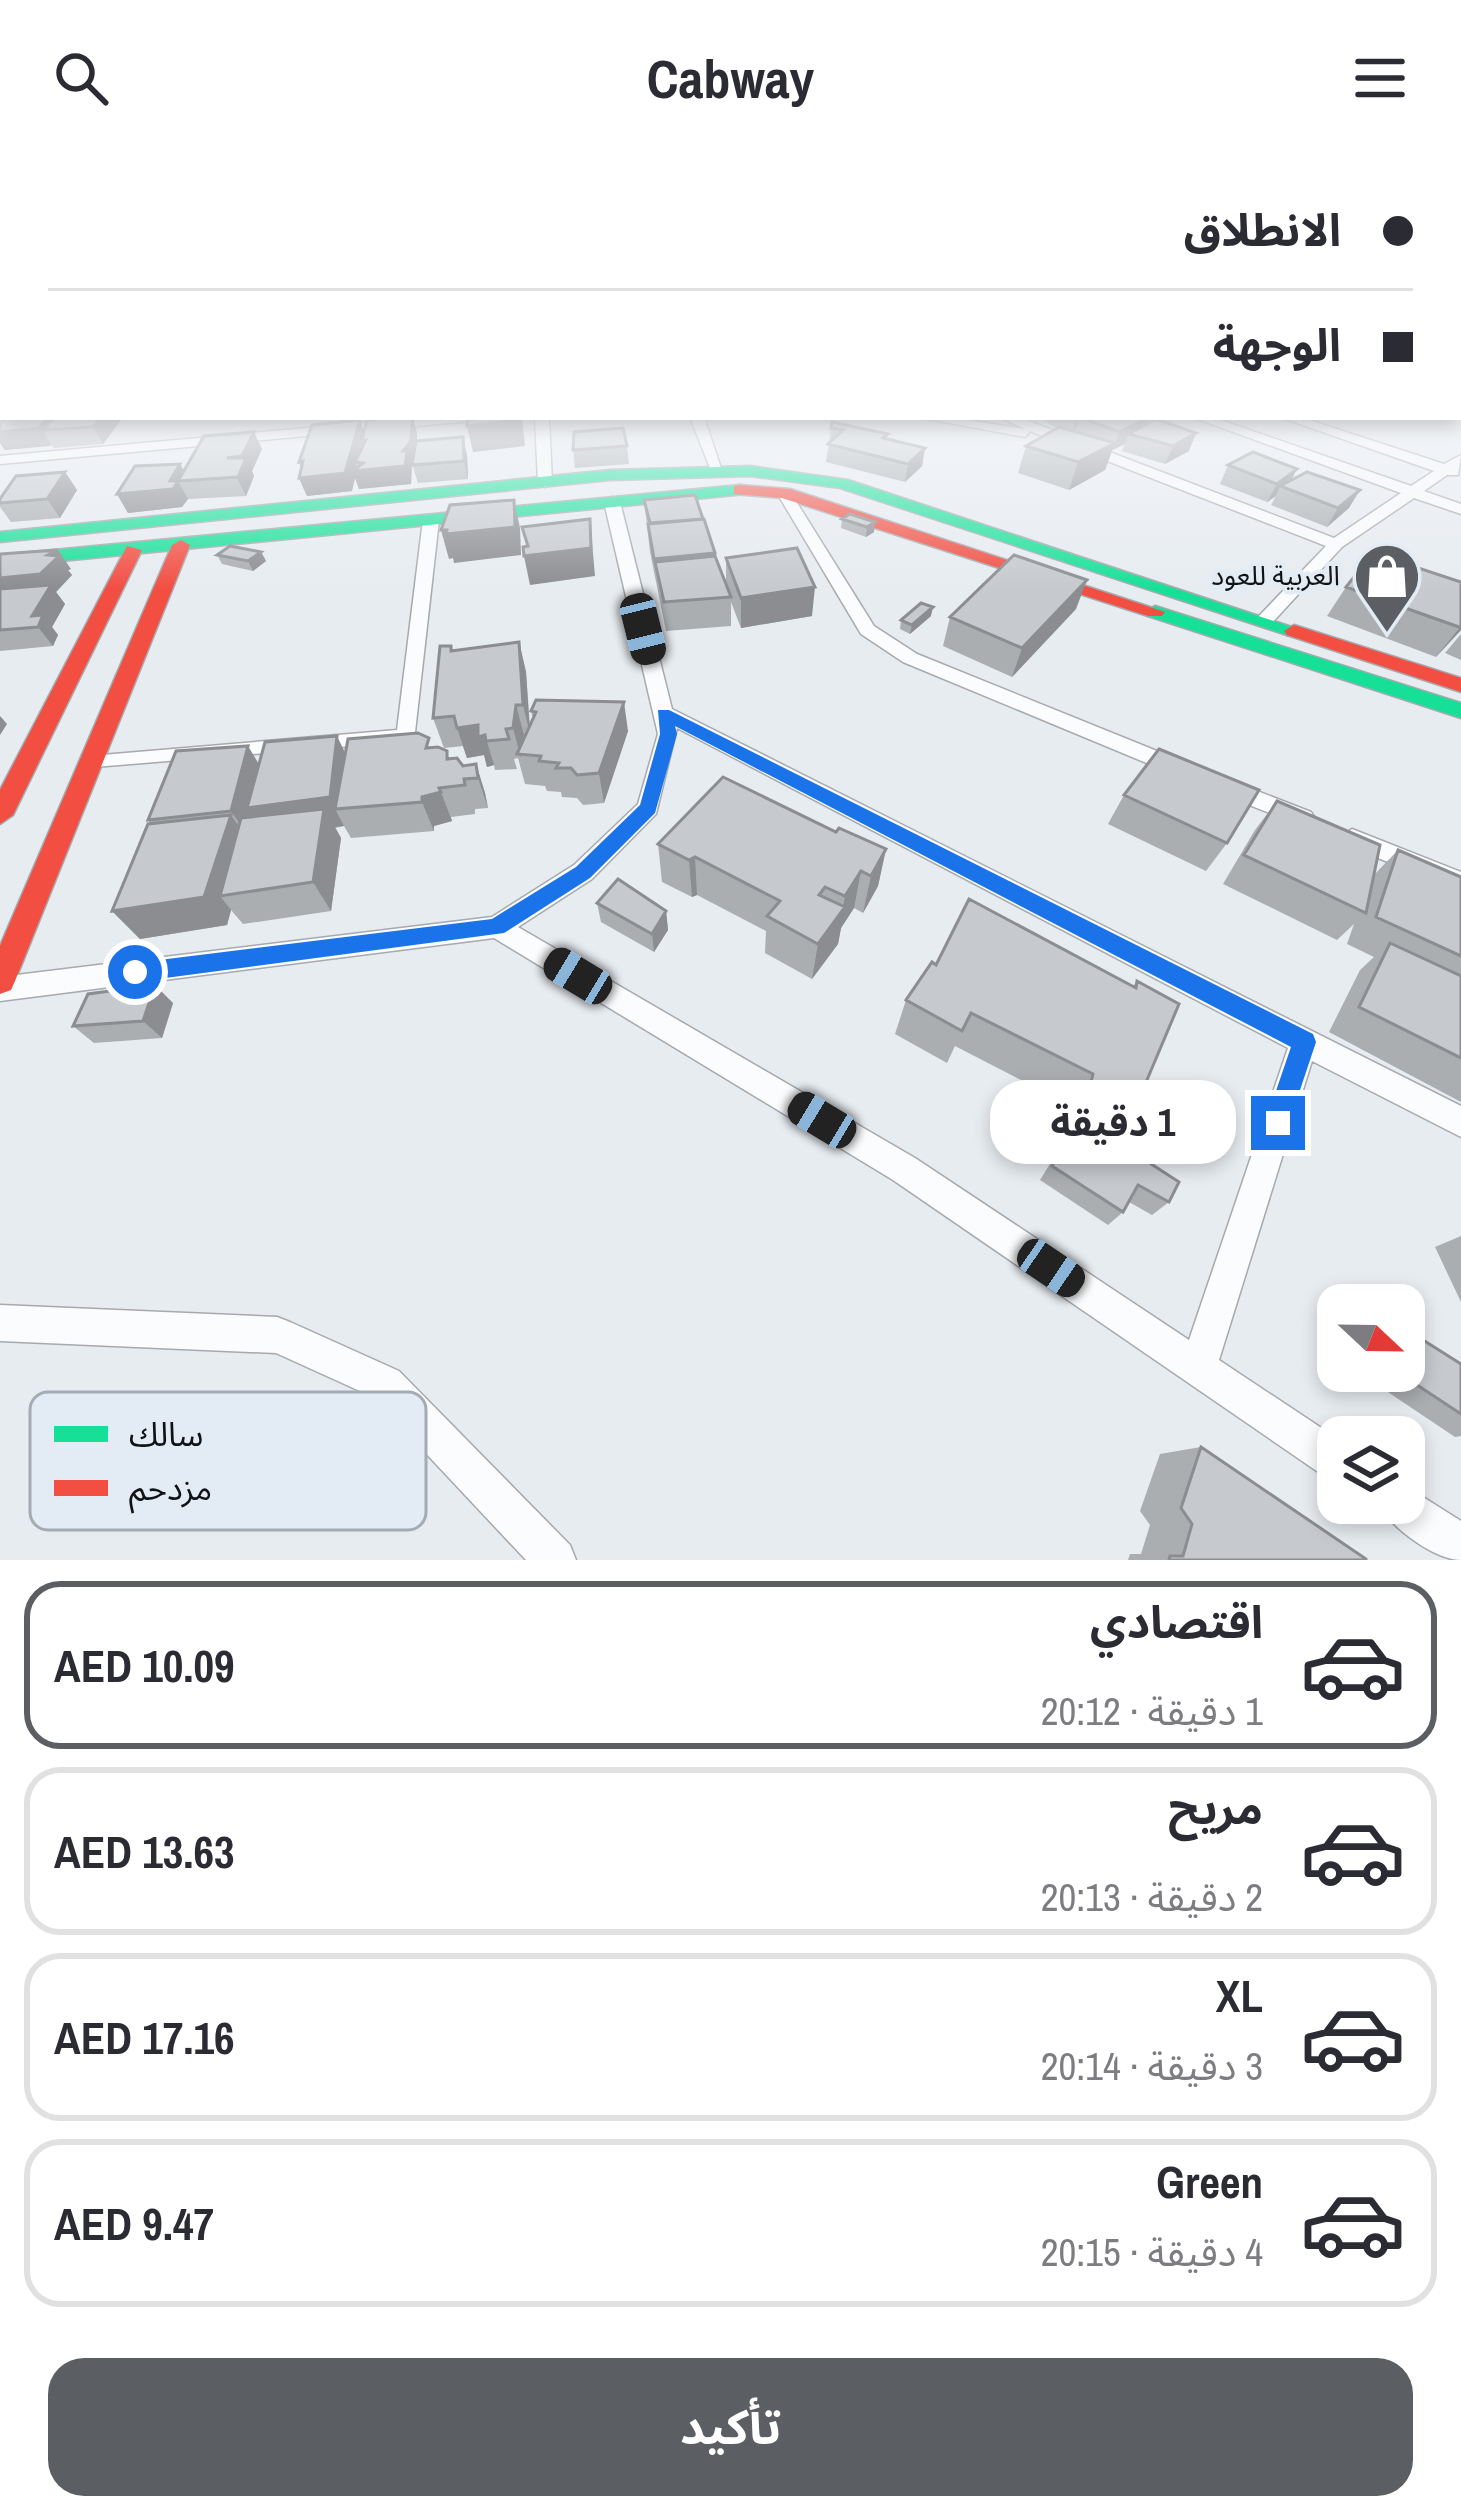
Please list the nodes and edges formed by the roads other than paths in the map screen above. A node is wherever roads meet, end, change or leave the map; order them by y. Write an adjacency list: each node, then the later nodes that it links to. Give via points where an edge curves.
1 (544, 459): 8 (street)
2 (713, 459): 6 (street)
3 (1109, 459): 15 (street)
4 (1317, 459): 9 (street)
5 (1425, 459): 7 (street)
6 (717, 468): 8 (street); 19 (street, via 842,483)
7 (1456, 468): 9 (street)
8 (545, 483): 14 (street)
9 (1413, 492): 12 (street); 15 (street)
10 (784, 493): 11 (street); 21 (street); 25 (street, via 867,630 910,658)
11 (611, 502): 13 (street); 22 (street)
12 (1461, 509)
13 (431, 520): 16 (street); 23 (street, via 407,736)
14 (0, 537)
15 (1336, 544): 19 (street)
16 (182, 545): 17 (street); 23 (street)
17 (133, 550): 18 (street); 24 (street)
18 (0, 560)
19 (1264, 621): 20 (street)
20 (1461, 685)
21 (1461, 712)
22 (664, 713): 26 (street, via 668,734 648,808 583,872); 28 (street)
23 (90, 763): 27 (street)
24 (0, 815)
25 (1461, 882)
26 (496, 927): 27 (street); 31 (street, via 904,1169)
27 (0, 985)
28 (1304, 1042): 29 (street); 31 (street)
29 (1461, 1122)
30 (0, 1323): 32 (street, via 277,1336)
31 (1198, 1368): 34 (street)
32 (394, 1392)
33 (426, 1426): 37 (street)
34 (1317, 1448)
35 (1425, 1521): 36 (street)
36 (1461, 1545)
37 (555, 1560)

